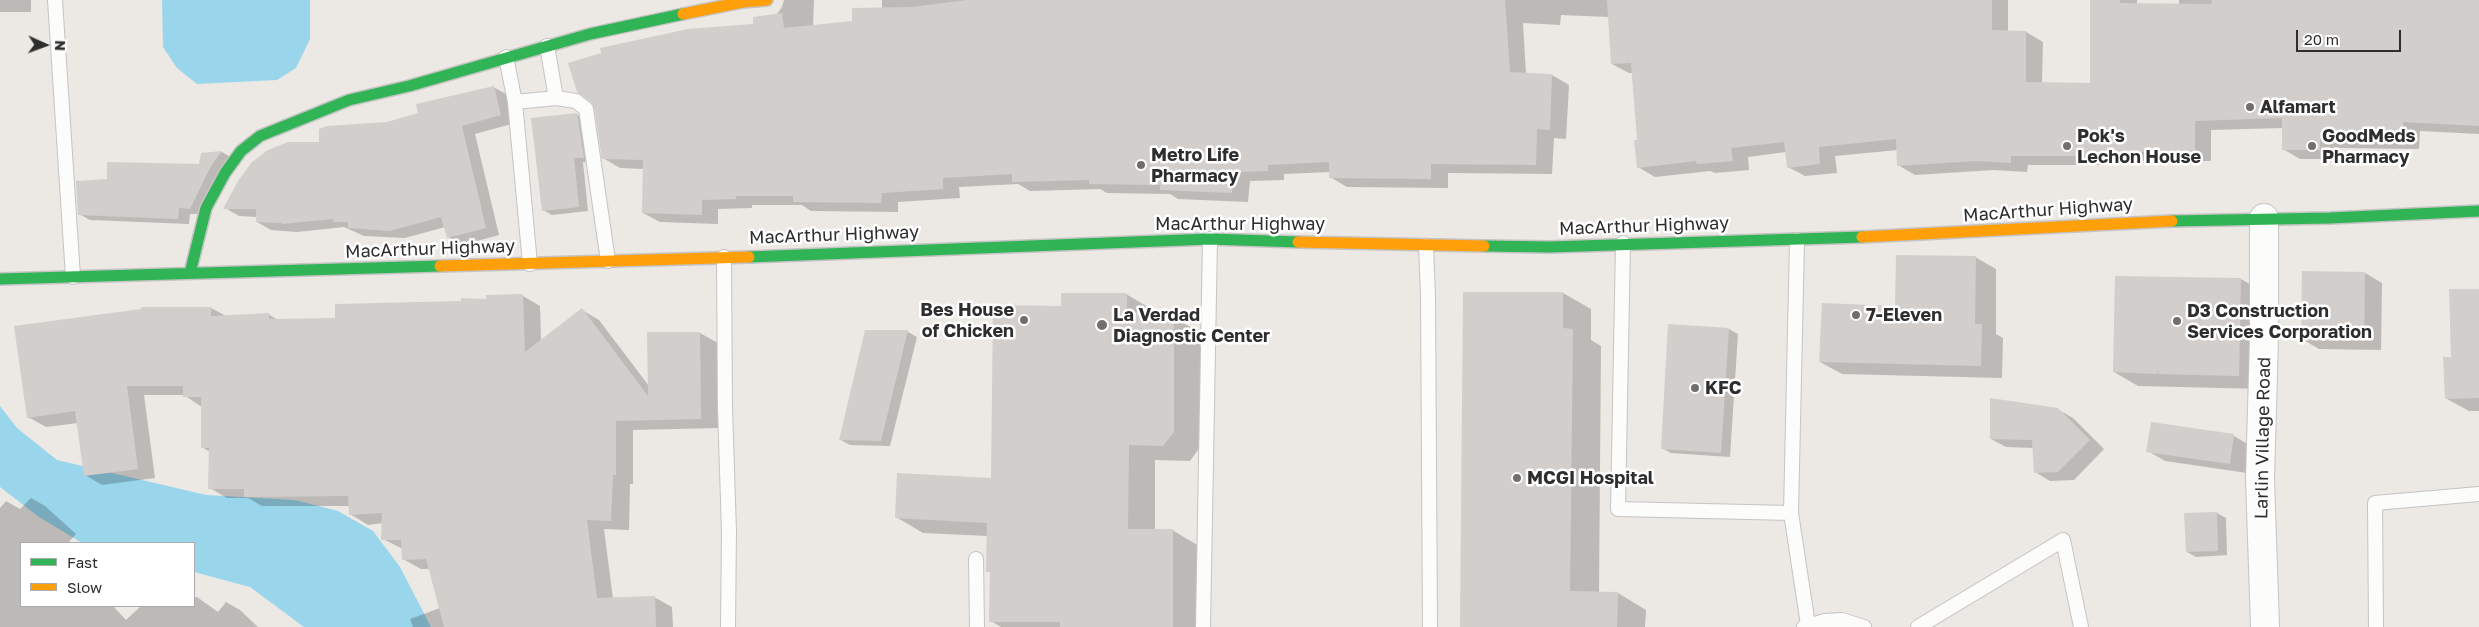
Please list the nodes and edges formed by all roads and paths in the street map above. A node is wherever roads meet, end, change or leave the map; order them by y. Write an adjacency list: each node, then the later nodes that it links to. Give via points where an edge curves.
1 (55, 0): 17 (lane)
2 (767, 0): 3 (main road, via 743,2)
3 (547, 46): 4 (main road); 5 (lane)
4 (506, 57): 6 (lane); 16 (main road, via 410,86 349,100 260,136 241,151 206,208)
5 (556, 98): 6 (lane); 14 (lane, via 576,101 586,109)
6 (515, 102): 15 (lane)
7 (2479, 211): 8 (main road, MacArthur Highway)
8 (2264, 218): 10 (main road, MacArthur Highway, via 2141,220 1952,234); 30 (street, Larlin Village Road, via 2260,479)
9 (1210, 239): 12 (main road, MacArthur Highway); 13 (main road, MacArthur Highway); 25 (lane)
10 (1797, 240): 11 (main road, MacArthur Highway); 20 (lane)
11 (1622, 243): 12 (main road, MacArthur Highway, via 1550,247); 20 (lane, via 1618,509)
12 (1426, 246): 26 (lane)
13 (724, 257): 14 (main road, MacArthur Highway); 23 (lane)
14 (608, 261): 15 (main road, MacArthur Highway)
15 (530, 264): 16 (main road, MacArthur Highway)
16 (190, 273): 17 (main road, MacArthur Highway)
17 (72, 277): 18 (main road, MacArthur Highway)
18 (0, 279)
19 (2479, 494): 31 (lane, via 2375,503)
20 (1791, 513): 22 (lane)
21 (976, 558): 24 (lane)
22 (1806, 626): 27 (lane, via 1842,620)
23 (728, 627)
24 (977, 627)
25 (1203, 627)
26 (1430, 627)
27 (1864, 627)
28 (1918, 627): 29 (lane, via 2063,540)
29 (2081, 627)
30 (2265, 627)
31 (2376, 627)

